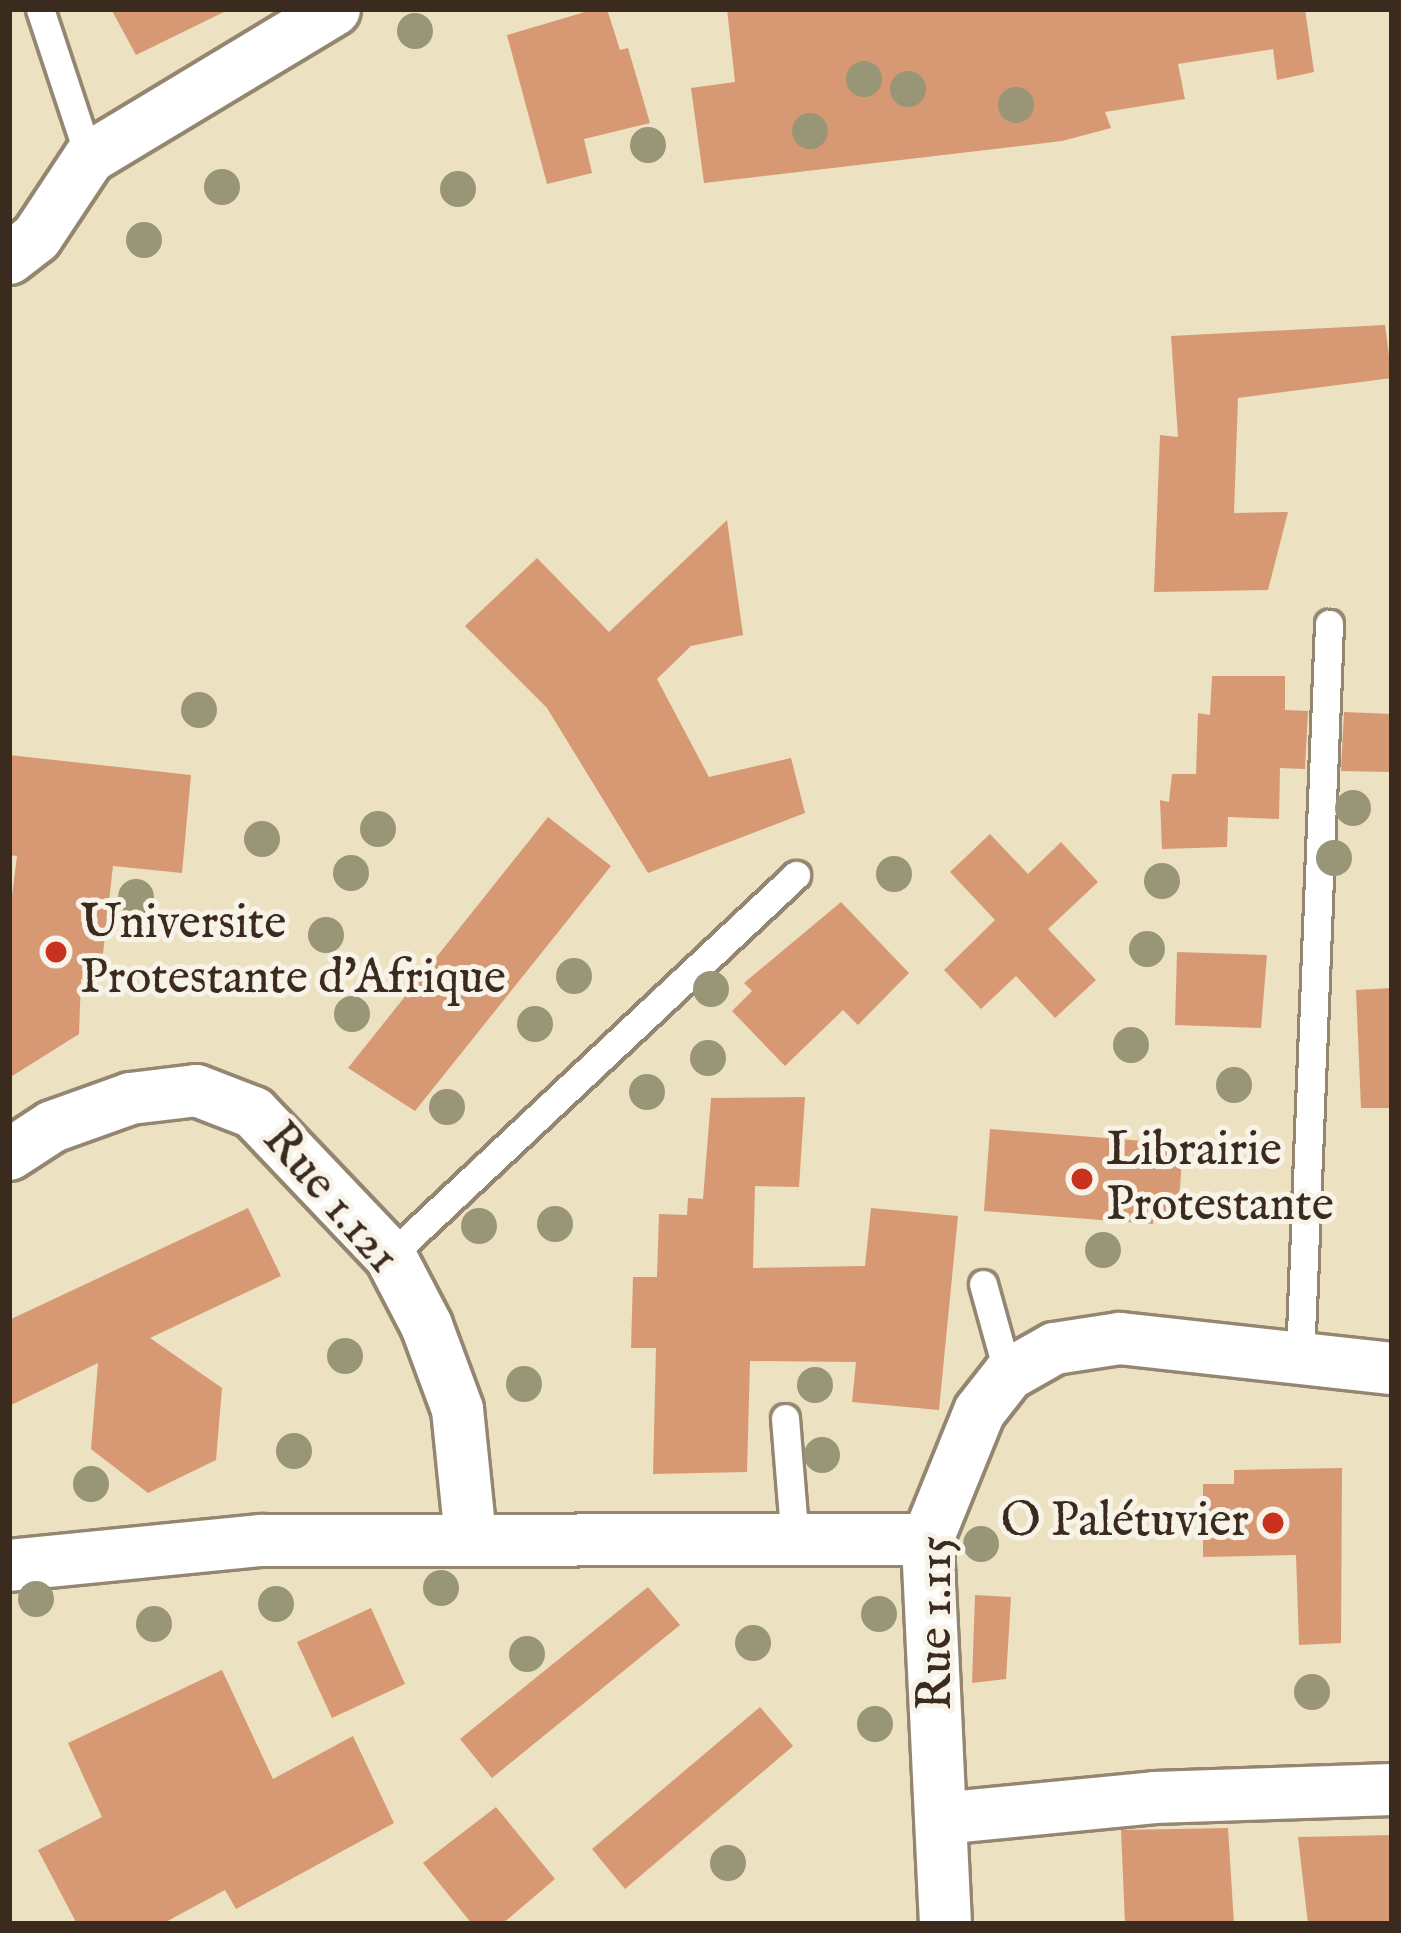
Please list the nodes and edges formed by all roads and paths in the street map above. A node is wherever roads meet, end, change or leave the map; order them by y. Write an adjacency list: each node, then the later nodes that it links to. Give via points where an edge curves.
1 (40, 9): 3 (lane)
2 (334, 9): 3 (street)
3 (88, 157): 4 (street, via 36,237)
4 (9, 258)
5 (1329, 624): 10 (lane)
6 (796, 875): 8 (lane)
7 (9, 1154): 8 (street, Rue 1.121, via 52,1126 130,1098 196,1090 254,1112)
8 (390, 1256): 14 (street, Rue 1.121, via 457,1409)
9 (983, 1284): 12 (lane)
10 (1300, 1358): 11 (street, Rue 1.115); 12 (street, Rue 1.115, via 1119,1338 1054,1348)
11 (1392, 1368)
12 (1008, 1374): 15 (street, Rue 1.115, via 979,1411)
13 (785, 1418): 16 (lane)
14 (470, 1538): 16 (street); 17 (street, via 177,1544)
15 (927, 1539): 16 (street); 19 (street, Rue 1.115)
16 (795, 1544)
17 (9, 1565)
18 (1392, 1789): 19 (street, via 1154,1797)
19 (940, 1818): 20 (street, Rue 1.115)
20 (945, 1924)

